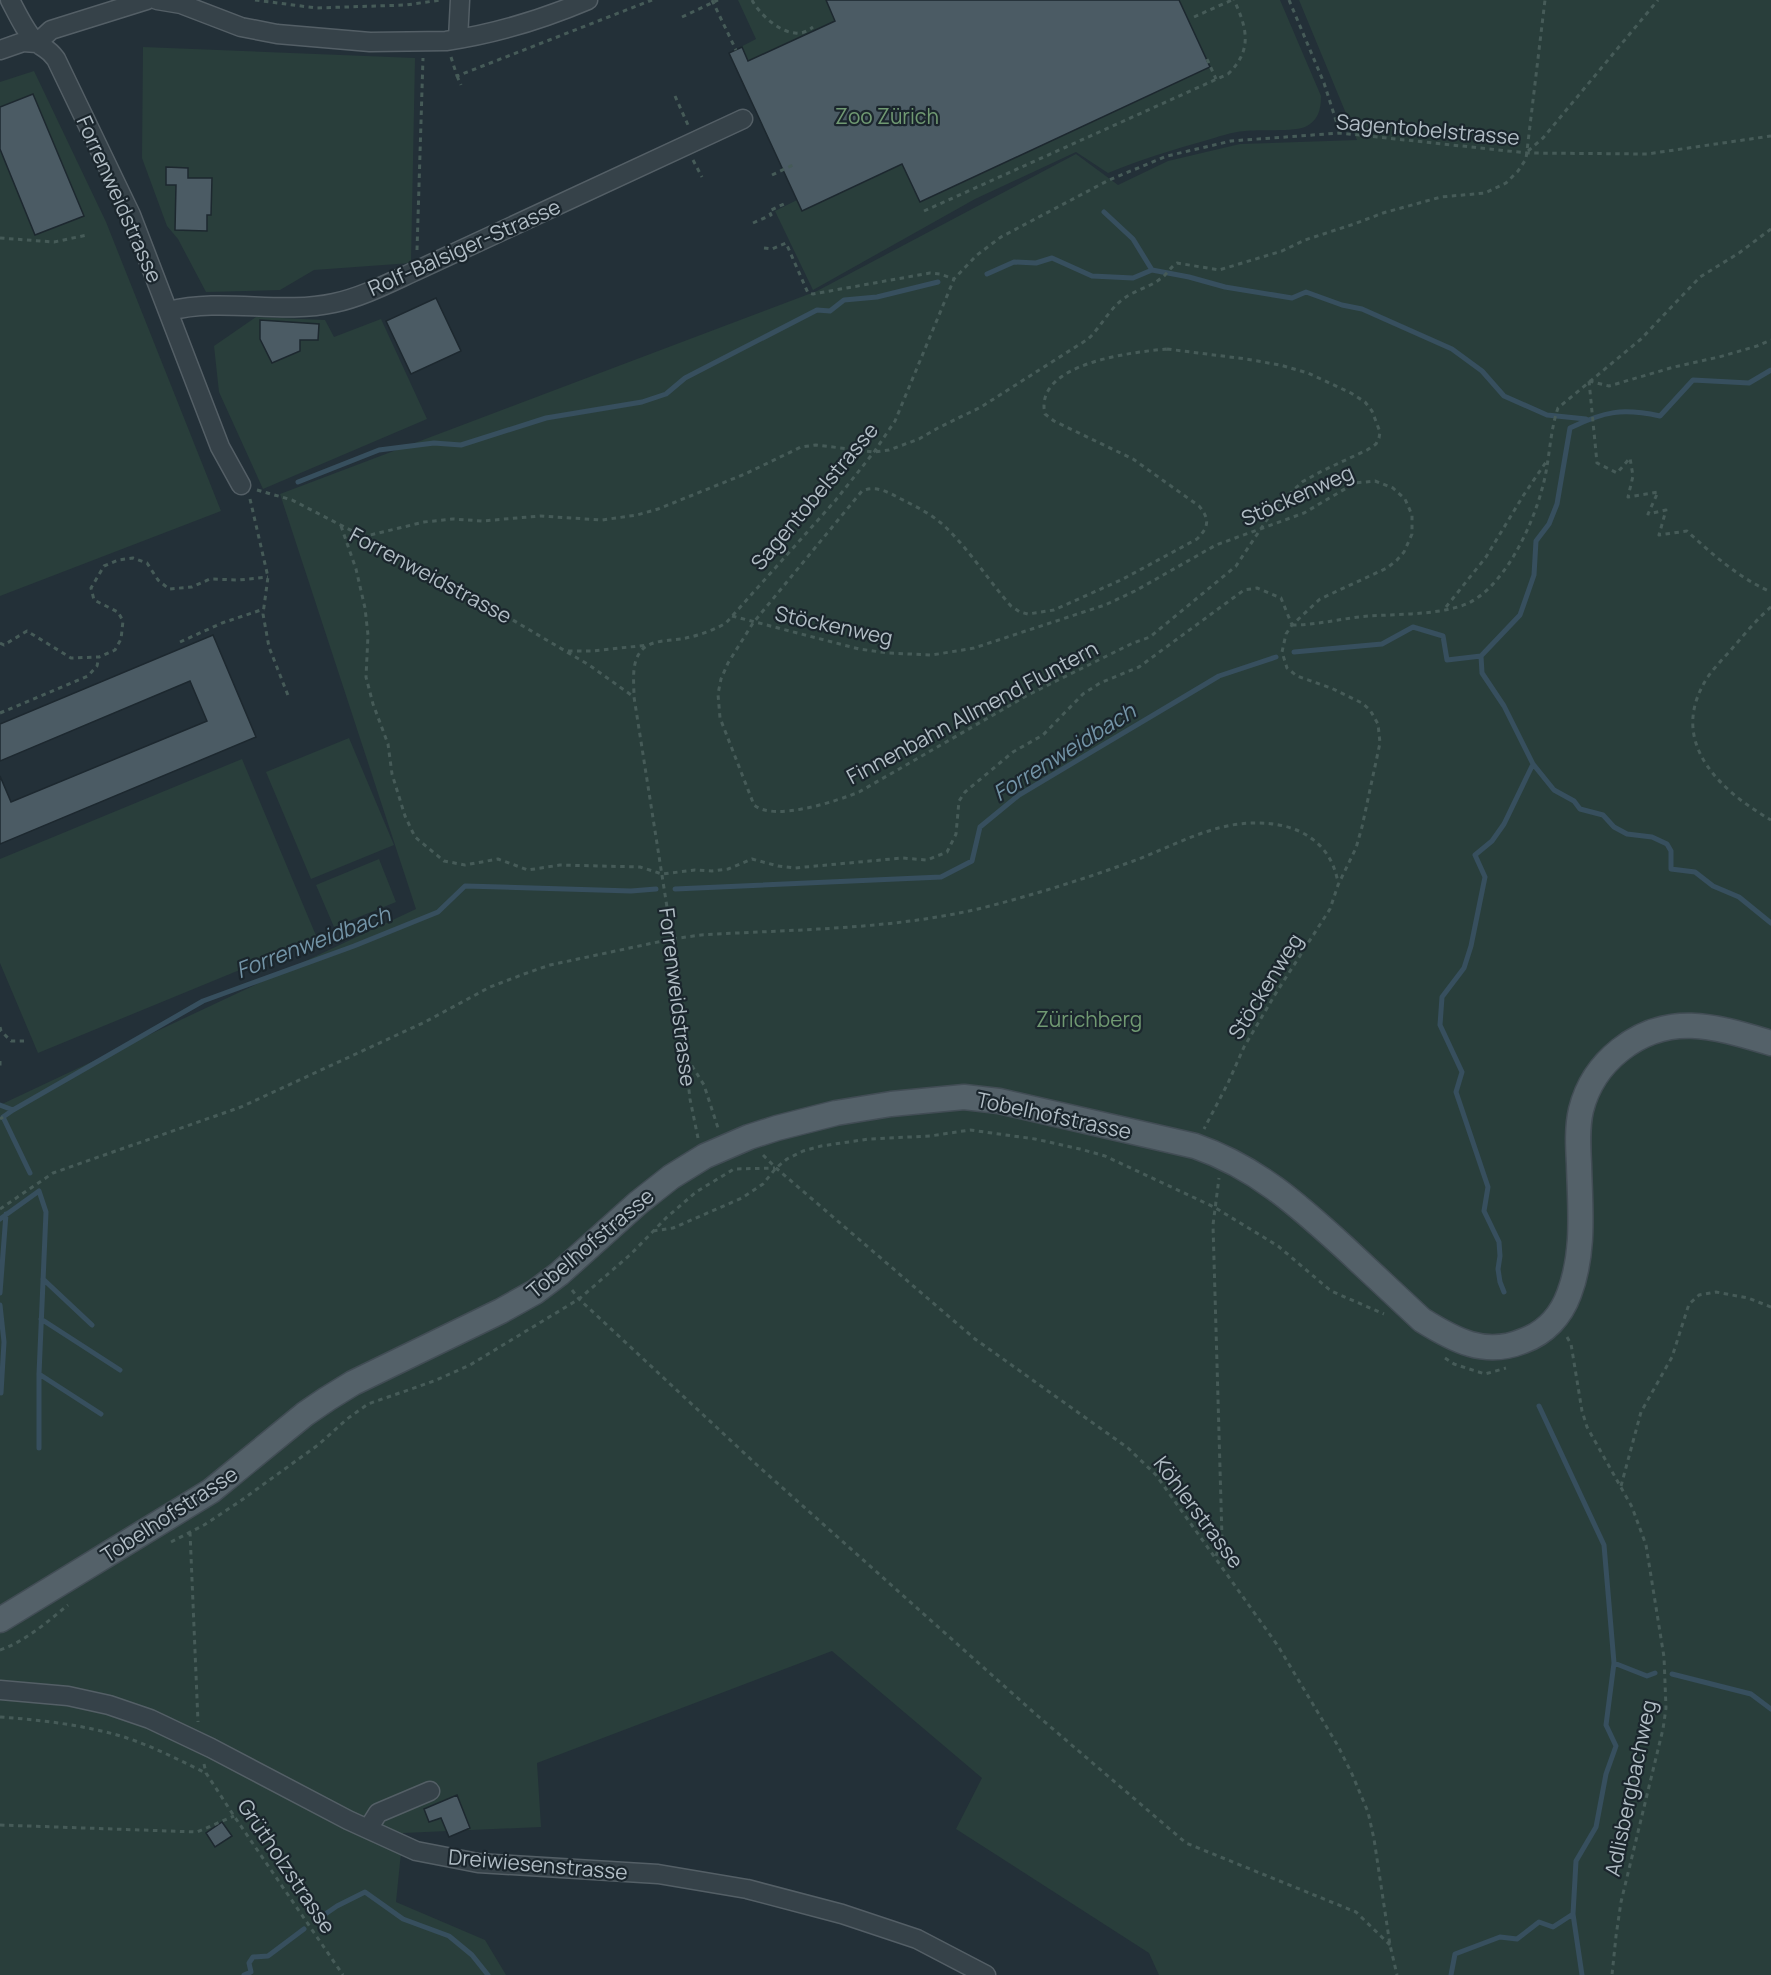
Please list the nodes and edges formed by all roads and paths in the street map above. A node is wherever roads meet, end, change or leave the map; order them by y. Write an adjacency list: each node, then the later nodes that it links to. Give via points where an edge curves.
1 (10, 0): 21 (street, Forrenweidstrasse)
2 (147, 0): 21 (street, via 51,30)
3 (157, 0): 20 (street, via 182,4 241,27 277,34)
4 (255, 0): 5 (path, via 316,8)
5 (441, 0)
6 (460, 0): 19 (street)
7 (588, 0): 19 (street, via 521,25)
8 (652, 0): 25 (path)
9 (718, 0): 15 (path)
10 (752, 0): 18 (path, via 762,16 793,33)
11 (1233, 0): 17 (path); 26 (path, via 1246,35 1244,51 1239,64)
12 (1289, 0): 31 (path)
13 (1545, 0): 33 (path)
14 (1658, 0): 33 (path)
15 (712, 1): 16 (path); 23 (path)
16 (682, 17)
17 (1194, 17)
18 (813, 27)
19 (452, 40): 20 (street); 25 (path)
20 (423, 42): 45 (path, via 417,261)
21 (37, 43): 22 (street, via 23,42); 47 (street, Forrenweidstrasse, via 49,49 56,59 131,215)
22 (0, 50)
23 (736, 50)
24 (1207, 59): 26 (path)
25 (457, 76): 27 (path)
26 (1216, 79): 39 (path)
27 (461, 85)
28 (675, 96): 29 (path)
29 (680, 107)
30 (742, 119): 45 (street, Rolf-Balsiger-Strasse)
31 (1340, 133): 33 (path, Sagentobelstrasse); 46 (path, Sagentobelstrasse, via 1231,141 1167,156 1109,180 1001,237)
32 (1771, 136): 33 (path, Sagentobelstrasse, via 1647,154)
33 (1527, 153): 50 (path, via 1506,183 1485,193 1441,197 1383,213 1219,270 1177,263 1161,279 1126,297 1088,339 981,407 919,439)
34 (693, 159): 37 (path)
35 (793, 165): 36 (path)
36 (772, 175)
37 (702, 177)
38 (786, 203): 40 (path)
39 (924, 211)
40 (753, 223)
41 (1771, 228): 49 (path, via 1700,277 1641,339)
42 (87, 235): 43 (path, via 54,242)
43 (0, 238)
44 (764, 248): 46 (path, via 786,243 808,293 813,294 930,273)
45 (420, 270): 47 (street, Rolf-Balsiger-Strasse, via 334,303 297,307 190,305)
46 (954, 279): 50 (path, Sagentobelstrasse, via 895,421)
47 (169, 311): 52 (street, Forrenweidstrasse, via 220,447)
48 (1771, 340): 49 (path, via 1609,386)
49 (1589, 381): 51 (path, via 1558,408); 57 (path, via 1596,463 1617,473 1630,458 1633,476 1628,497 1658,492 1648,514 1666,510 1659,535 1687,531 1727,567)
50 (874, 453): 55 (path, via 816,445 801,447 745,474 638,515 602,520 540,516 453,519); 61 (path, Sagentobelstrasse)
51 (1548, 459): 60 (path, via 1486,557); 60 (path, via 1528,527 1501,575 1476,598)
52 (241, 485): 53 (path, Forrenweidstrasse, via 292,500); 56 (path, via 250,497)
53 (341, 526): 55 (path, Forrenweidstrasse); 73 (path, via 364,608 368,635 366,677 388,744 392,774 415,837 444,861 465,865 498,859 528,870 560,865 640,867)
54 (1262, 528): 62 (path, Stöckenweg, via 1216,545 1106,605 974,648 932,655 888,653); 62 (path, Finnenbahn Allmend Fluntern, via 1236,566 1150,637 1028,695 859,792 802,808 765,811 754,805 720,717 721,679); 62 (path, Finnenbahn Allmend Fluntern, via 1274,509 1302,482 1376,444 1380,432 1372,411 1365,402 1335,384 1280,365 1167,349 1144,351 1088,364 1061,375 1044,398 1045,414 1133,459 1199,506 1207,521 1205,531 1197,539 1091,594 1054,610 1028,614 1011,606 935,518 886,491 869,488 856,496); 63 (path, Stöckenweg, via 1304,513 1365,480 1394,488 1410,507 1412,534 1398,560 1320,599)
55 (362, 537): 67 (path, Forrenweidstrasse, via 428,570)
56 (268, 577): 59 (path); 68 (path, via 210,579 192,588 170,590 147,563 133,558 104,566 92,588 94,600 118,612 123,621 115,650)
57 (1771, 592)
58 (1771, 606): 72 (path, via 1708,677 1693,716 1695,741 1706,766 1739,798)
59 (264, 609): 64 (path); 70 (path, via 269,647)
60 (1445, 609): 63 (path)
61 (732, 616): 62 (path, Stöckenweg); 66 (path, Sagentobelstrasse, via 709,631)
62 (753, 623)
63 (1292, 625): 73 (path, via 1281,598 1257,588 1244,590 1139,667 1083,694 1042,735 1013,752 965,792 959,801 956,834 947,852 927,860 883,859 795,868 752,859 728,869); 74 (path, Stöckenweg, via 1283,643 1287,669 1362,703 1378,724 1380,743 1362,827)
64 (180, 642)
65 (0, 643): 68 (path, via 4,645 27,631 71,658)
66 (648, 645): 67 (path, Sagentobelstrasse); 69 (path, via 636,660)
67 (566, 651): 69 (path, Forrenweidstrasse)
68 (99, 657): 71 (path, via 88,676)
69 (634, 697): 73 (path, Forrenweidstrasse)
70 (289, 698)
71 (0, 713)
72 (1771, 820)
73 (662, 874): 75 (path, Forrenweidstrasse)
74 (1338, 885): 75 (path, via 1334,864 1310,837 1274,824 1253,823 1204,833 1078,880 944,917); 83 (path, Stöckenweg, via 1330,909 1244,1047)
75 (672, 939): 79 (path, Forrenweidstrasse); 88 (path, via 550,965 490,987 425,1022 241,1107 53,1173)
76 (0, 1027): 77 (path, via 11,1041)
77 (24, 1041)
78 (1771, 1043): 84 (main road, Tobelhofstrasse, via 1714,1027 1685,1025 1646,1034 1612,1056 1587,1093 1580,1118 1581,1242 1572,1287 1552,1322 1535,1336 1507,1346 1473,1346 1422,1320 1308,1214 1268,1182)
79 (686, 1057): 82 (path, via 704,1085); 85 (path, Forrenweidstrasse, via 690,1099)
80 (0, 1061): 81 (path)
81 (0, 1068)
82 (718, 1128)
83 (1195, 1146): 84 (main road, Tobelhofstrasse); 85 (main road, Tobelhofstrasse, via 999,1101 964,1097 836,1113 777,1128)
84 (1220, 1155): 87 (path)
85 (705, 1156): 90 (main road, Tobelhofstrasse, via 663,1183)
86 (776, 1168): 87 (path, via 787,1159 821,1146 970,1130 1035,1139 1105,1156); 89 (path, via 763,1184 742,1198 673,1228); 89 (path, via 734,1169 696,1192); 100 (path, Köhlerstrasse, via 975,1339 1128,1448 1156,1475)
87 (1214, 1207): 93 (path, via 1278,1246 1331,1291); 100 (path, via 1222,1538)
88 (0, 1209)
89 (653, 1231): 91 (path)
90 (559, 1274): 91 (path); 102 (main road, Tobelhofstrasse, via 501,1311 327,1399 211,1491)
91 (579, 1299): 98 (path, via 470,1365 368,1404 285,1470); 111 (path, via 757,1465 1186,1843 1356,1912)
92 (1771, 1307): 97 (path, via 1716,1292 1693,1299 1685,1312 1672,1357 1645,1404)
93 (1392, 1318)
94 (1561, 1342): 97 (path, Adlisbergbachweg, via 1566,1336 1572,1344 1587,1427)
95 (1444, 1358): 96 (path, via 1485,1374)
96 (1508, 1368)
97 (1621, 1486): 115 (path, Adlisbergbachweg, via 1646,1545 1664,1658 1666,1708 1621,1902)
98 (190, 1532): 99 (path); 106 (path)
99 (171, 1542)
100 (1215, 1557): 111 (path, Köhlerstrasse, via 1289,1664 1352,1774 1368,1812)
101 (74, 1600): 103 (path, via 32,1634)
102 (0, 1620)
103 (0, 1650)
104 (0, 1690): 106 (street, Dreiwiesenstrasse, via 68,1696 109,1705)
105 (0, 1717): 108 (path, Grütholzstrasse, via 82,1726 126,1738 206,1773)
106 (200, 1742): 110 (street, Dreiwiesenstrasse)
107 (430, 1791): 110 (street, via 378,1813)
108 (234, 1816): 109 (path, via 197,1832); 112 (path, Grütholzstrasse)
109 (0, 1825)
110 (368, 1829): 113 (street, Dreiwiesenstrasse, via 416,1851 478,1863 658,1874 747,1889 917,1939)
111 (1390, 1945): 114 (path, Köhlerstrasse)
112 (343, 1975)
113 (986, 1975)
114 (1397, 1975)
115 (1612, 1975)

